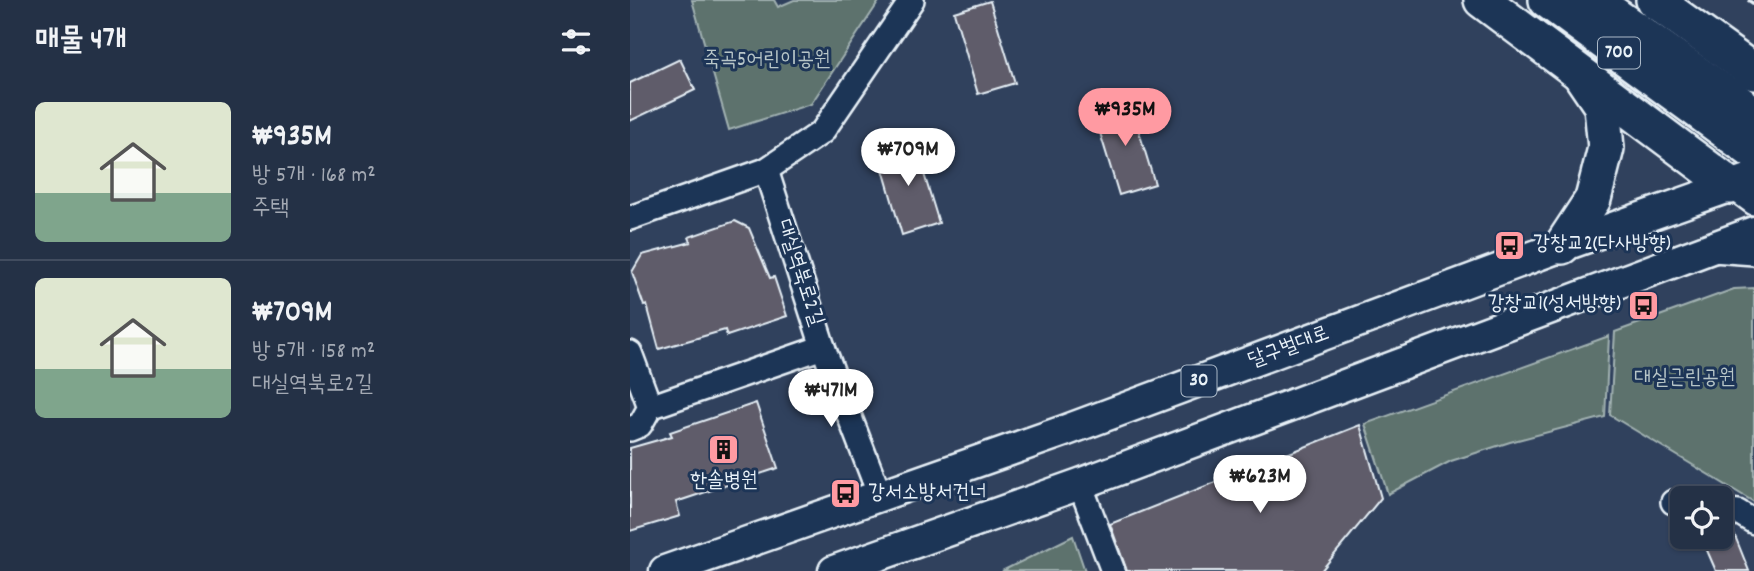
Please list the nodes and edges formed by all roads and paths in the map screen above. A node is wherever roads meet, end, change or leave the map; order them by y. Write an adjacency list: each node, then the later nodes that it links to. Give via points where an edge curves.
1 (912, 0): 13 (street, via 822,132)
2 (1482, 0): 8 (highway)
3 (1547, 0): 10 (highway, 700)
4 (1593, 0): 10 (highway, 700)
5 (1654, 0): 9 (highway)
6 (1748, 0): 7 (path)
7 (1754, 4)
8 (1577, 69): 14 (highway); 17 (highway, via 1602,106 1606,148 1593,199)
9 (1754, 72)
10 (1699, 94): 11 (highway, 700); 12 (highway, 700)
11 (1754, 114)
12 (1754, 152)
13 (766, 170): 15 (street); 20 (street, 대실역북로2길)
14 (1746, 189): 17 (main road, 달구벌대로 / 30)
15 (630, 218)
16 (1754, 232): 18 (main road)
17 (1562, 246): 25 (main road, 달구벌대로 / 30)
18 (1710, 249): 19 (street); 24 (main road)
19 (1754, 253)
20 (823, 346): 22 (street, 대실역북로2길); 25 (street)
21 (630, 353): 22 (street)
22 (650, 407): 23 (street, via 640,425)
23 (630, 429)
24 (1080, 484): 29 (main road); 30 (street)
25 (880, 496): 28 (main road, 달구벌대로 / 30)
26 (1733, 511): 27 (street)
27 (1754, 522)
28 (665, 571)
29 (834, 571)
30 (1113, 571)

